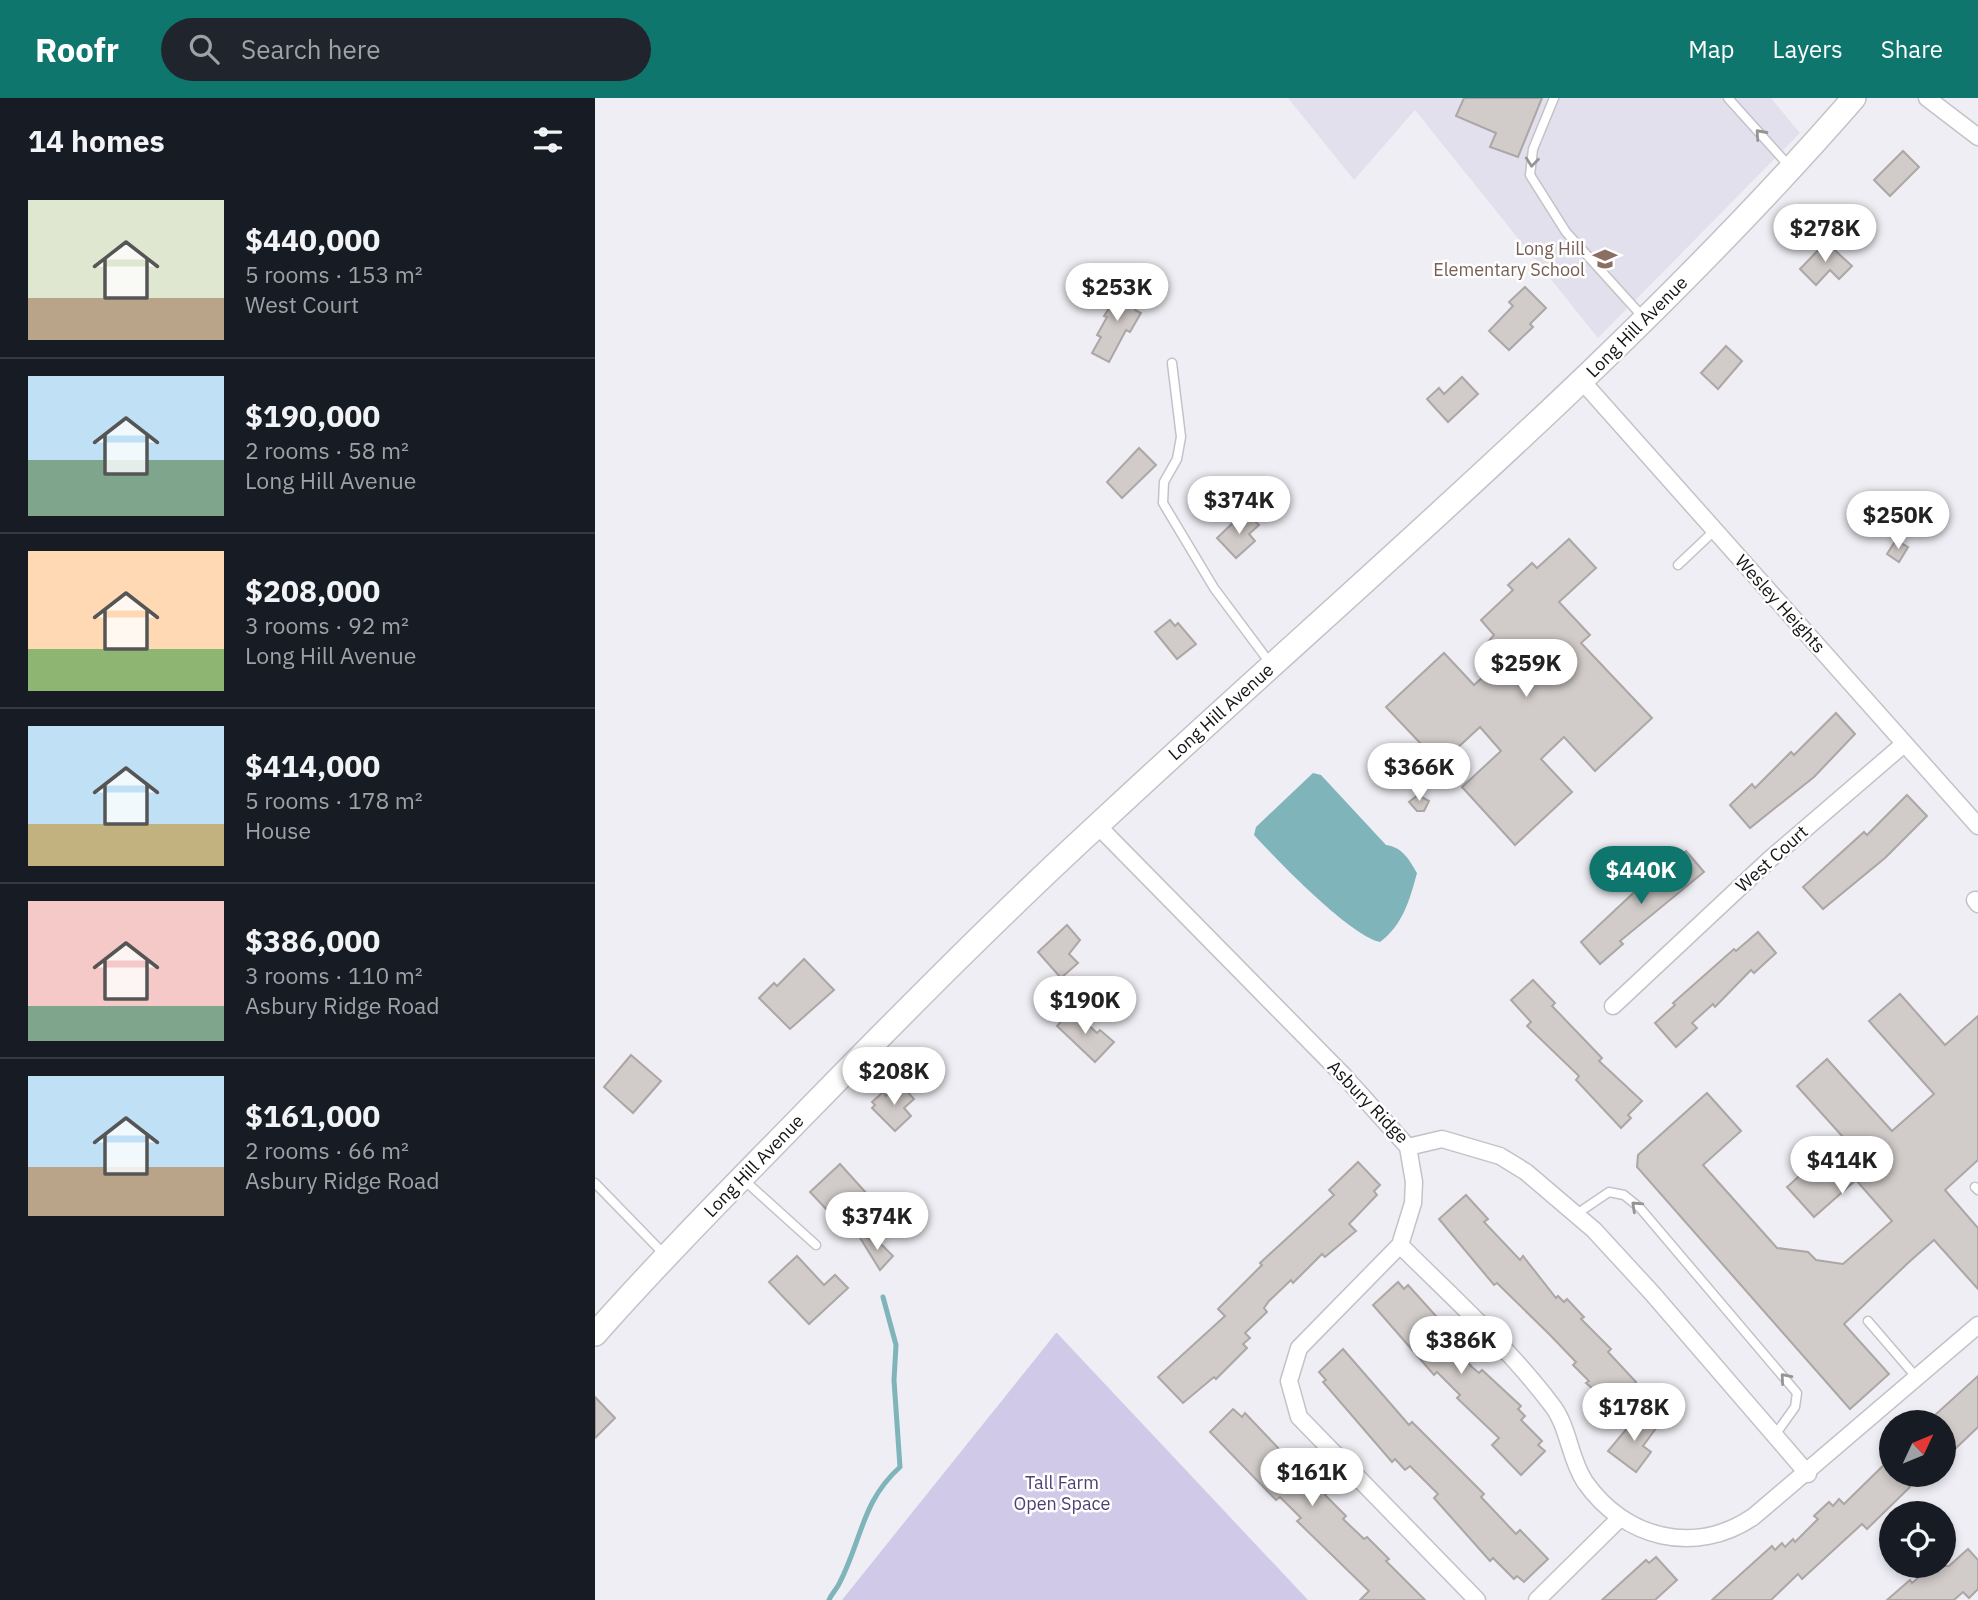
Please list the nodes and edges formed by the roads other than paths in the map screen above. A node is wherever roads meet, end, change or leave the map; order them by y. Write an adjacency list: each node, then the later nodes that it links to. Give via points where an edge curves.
1 (1553, 98): 7 (lane, one-way to 7, via 1533,149 1530,175 1566,232)
2 (1728, 98): 6 (lane, one-way to 2)
3 (1854, 98): 6 (street, Long Hill Avenue)
4 (1927, 98): 5 (street)
5 (1978, 137)
6 (1792, 169): 7 (street, Long Hill Avenue)
7 (1645, 318): 9 (street, Long Hill Avenue)
8 (1172, 363): 12 (lane, via 1181,437 1177,459 1164,482 1163,503 1214,588)
9 (1582, 382): 10 (street, Wesley Heights); 12 (street, Long Hill Avenue)
10 (1714, 531): 11 (lane); 13 (street, Wesley Heights)
11 (1678, 565)
12 (1272, 665): 14 (street, Long Hill Avenue)
13 (1904, 744): 15 (street, Wesley Heights); 16 (street, West Court, via 1769,860)
14 (1097, 825): 17 (street, Asbury Ridge); 18 (street, Long Hill Avenue)
15 (1978, 826)
16 (1613, 1006)
17 (1408, 1147): 20 (street, Asbury Ridge, via 1442,1139 1500,1156 1526,1172); 22 (street, via 1413,1203)
18 (742, 1178): 21 (lane); 23 (street, Long Hill Avenue)
19 (595, 1183): 23 (lane)
20 (1575, 1215): 28 (street, Asbury Ridge, via 1652,1293); 28 (lane, one-way to 20, via 1795,1407 1797,1393 1640,1209 1624,1195 1609,1192)
21 (816, 1245)
22 (1400, 1245): 30 (street, via 1552,1405 1585,1481); 31 (street, via 1299,1349 1289,1381 1300,1417)
23 (666, 1256): 26 (street, Long Hill Avenue)
24 (1868, 1321): 27 (lane)
25 (1978, 1325): 27 (street)
26 (595, 1334)
27 (1917, 1378): 29 (street)
28 (1775, 1435): 29 (street, Asbury Ridge)
29 (1808, 1474): 30 (street, via 1753,1517 1721,1535 1671,1536)
30 (1620, 1518): 32 (street)
31 (1476, 1600)
32 (1537, 1600)

